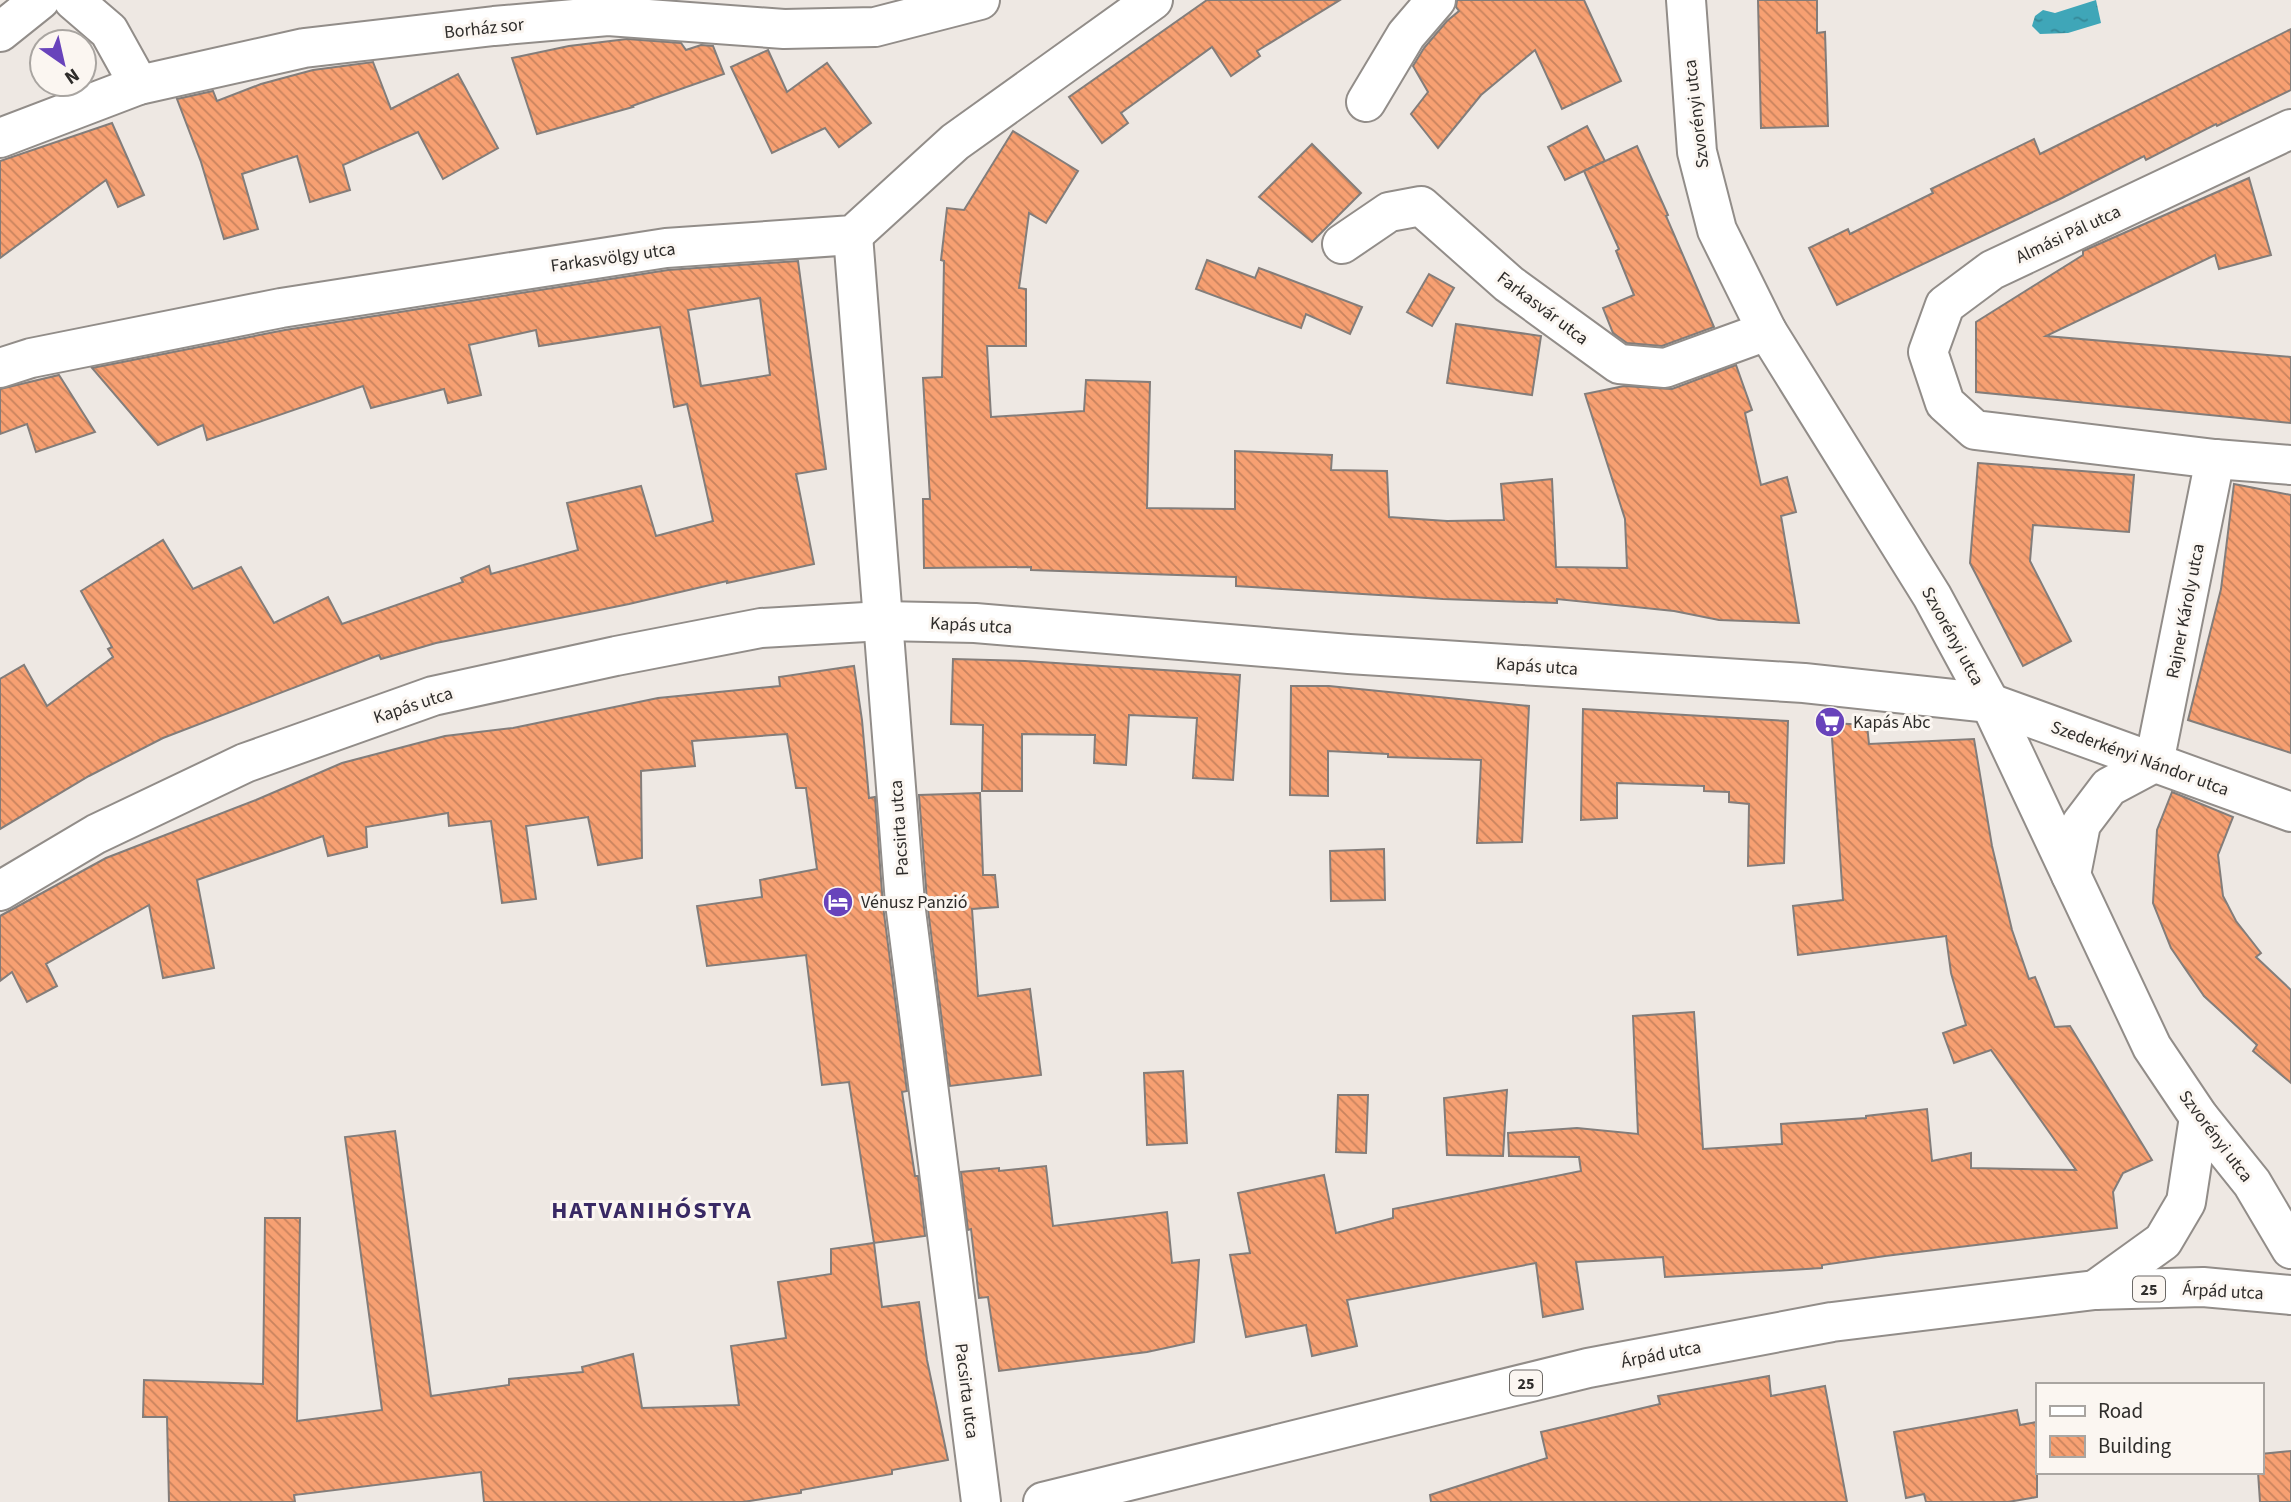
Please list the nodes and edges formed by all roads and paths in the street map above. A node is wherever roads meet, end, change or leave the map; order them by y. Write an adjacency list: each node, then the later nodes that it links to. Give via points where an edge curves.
1 (40, 0): 7 (street)
2 (73, 0): 8 (street, via 109,31)
3 (980, 0): 8 (street, Borház sor, via 876,27 783,29 608,16 494,26 304,48)
4 (1153, 0): 12 (street, via 955,142)
5 (1436, 0): 9 (street, via 1406,36)
6 (1686, 0): 14 (street, Szvorényi utca, via 1697,152 1717,230)
7 (0, 32)
8 (139, 85): 11 (street, Borház sor)
9 (1366, 102)
10 (2291, 129): 16 (street, Almási Pál utca, via 1992,270 1945,305 1928,352 1945,403 1975,430)
11 (0, 138)
12 (853, 235): 15 (street, Farkasvölgy utca, via 652,250 281,309); 18 (street, Pacsirta utca)
13 (1342, 244): 14 (street, Farkasvár utca, via 1389,212 1421,206 1509,284 1619,364 1665,368)
14 (1767, 331): 19 (street, Szvorényi utca, via 1932,597)
15 (0, 368)
16 (2215, 459): 17 (street); 20 (street, Rajner Károly utca)
17 (2291, 466)
18 (883, 621): 19 (street, Kapás utca, via 975,623 1349,654 1804,682); 23 (street, Kapás utca, via 761,628 433,695 245,764 96,834); 30 (street, Pacsirta utca, via 905,903)
19 (1990, 703): 20 (street, Szederkényi Nándor utca); 22 (street, Szvorényi utca)
20 (2154, 763): 21 (street, Szederkényi Nándor utca); 22 (street, via 2109,787 2081,824)
21 (2291, 812)
22 (2071, 875): 24 (street, Szvorényi utca, via 2152,1047)
23 (0, 891)
24 (2199, 1117): 25 (street, Szvorényi utca); 28 (street, via 2186,1202 2164,1241)
25 (2252, 1183): 26 (street); 27 (street, Szvorényi utca)
26 (2291, 1216)
27 (2291, 1249)
28 (2095, 1290): 29 (street, Árpád utca / 25, via 2203,1287); 31 (street, Árpád utca / 25, via 1832,1322 1588,1368)
29 (2291, 1295)
30 (981, 1502)
31 (1043, 1502)

